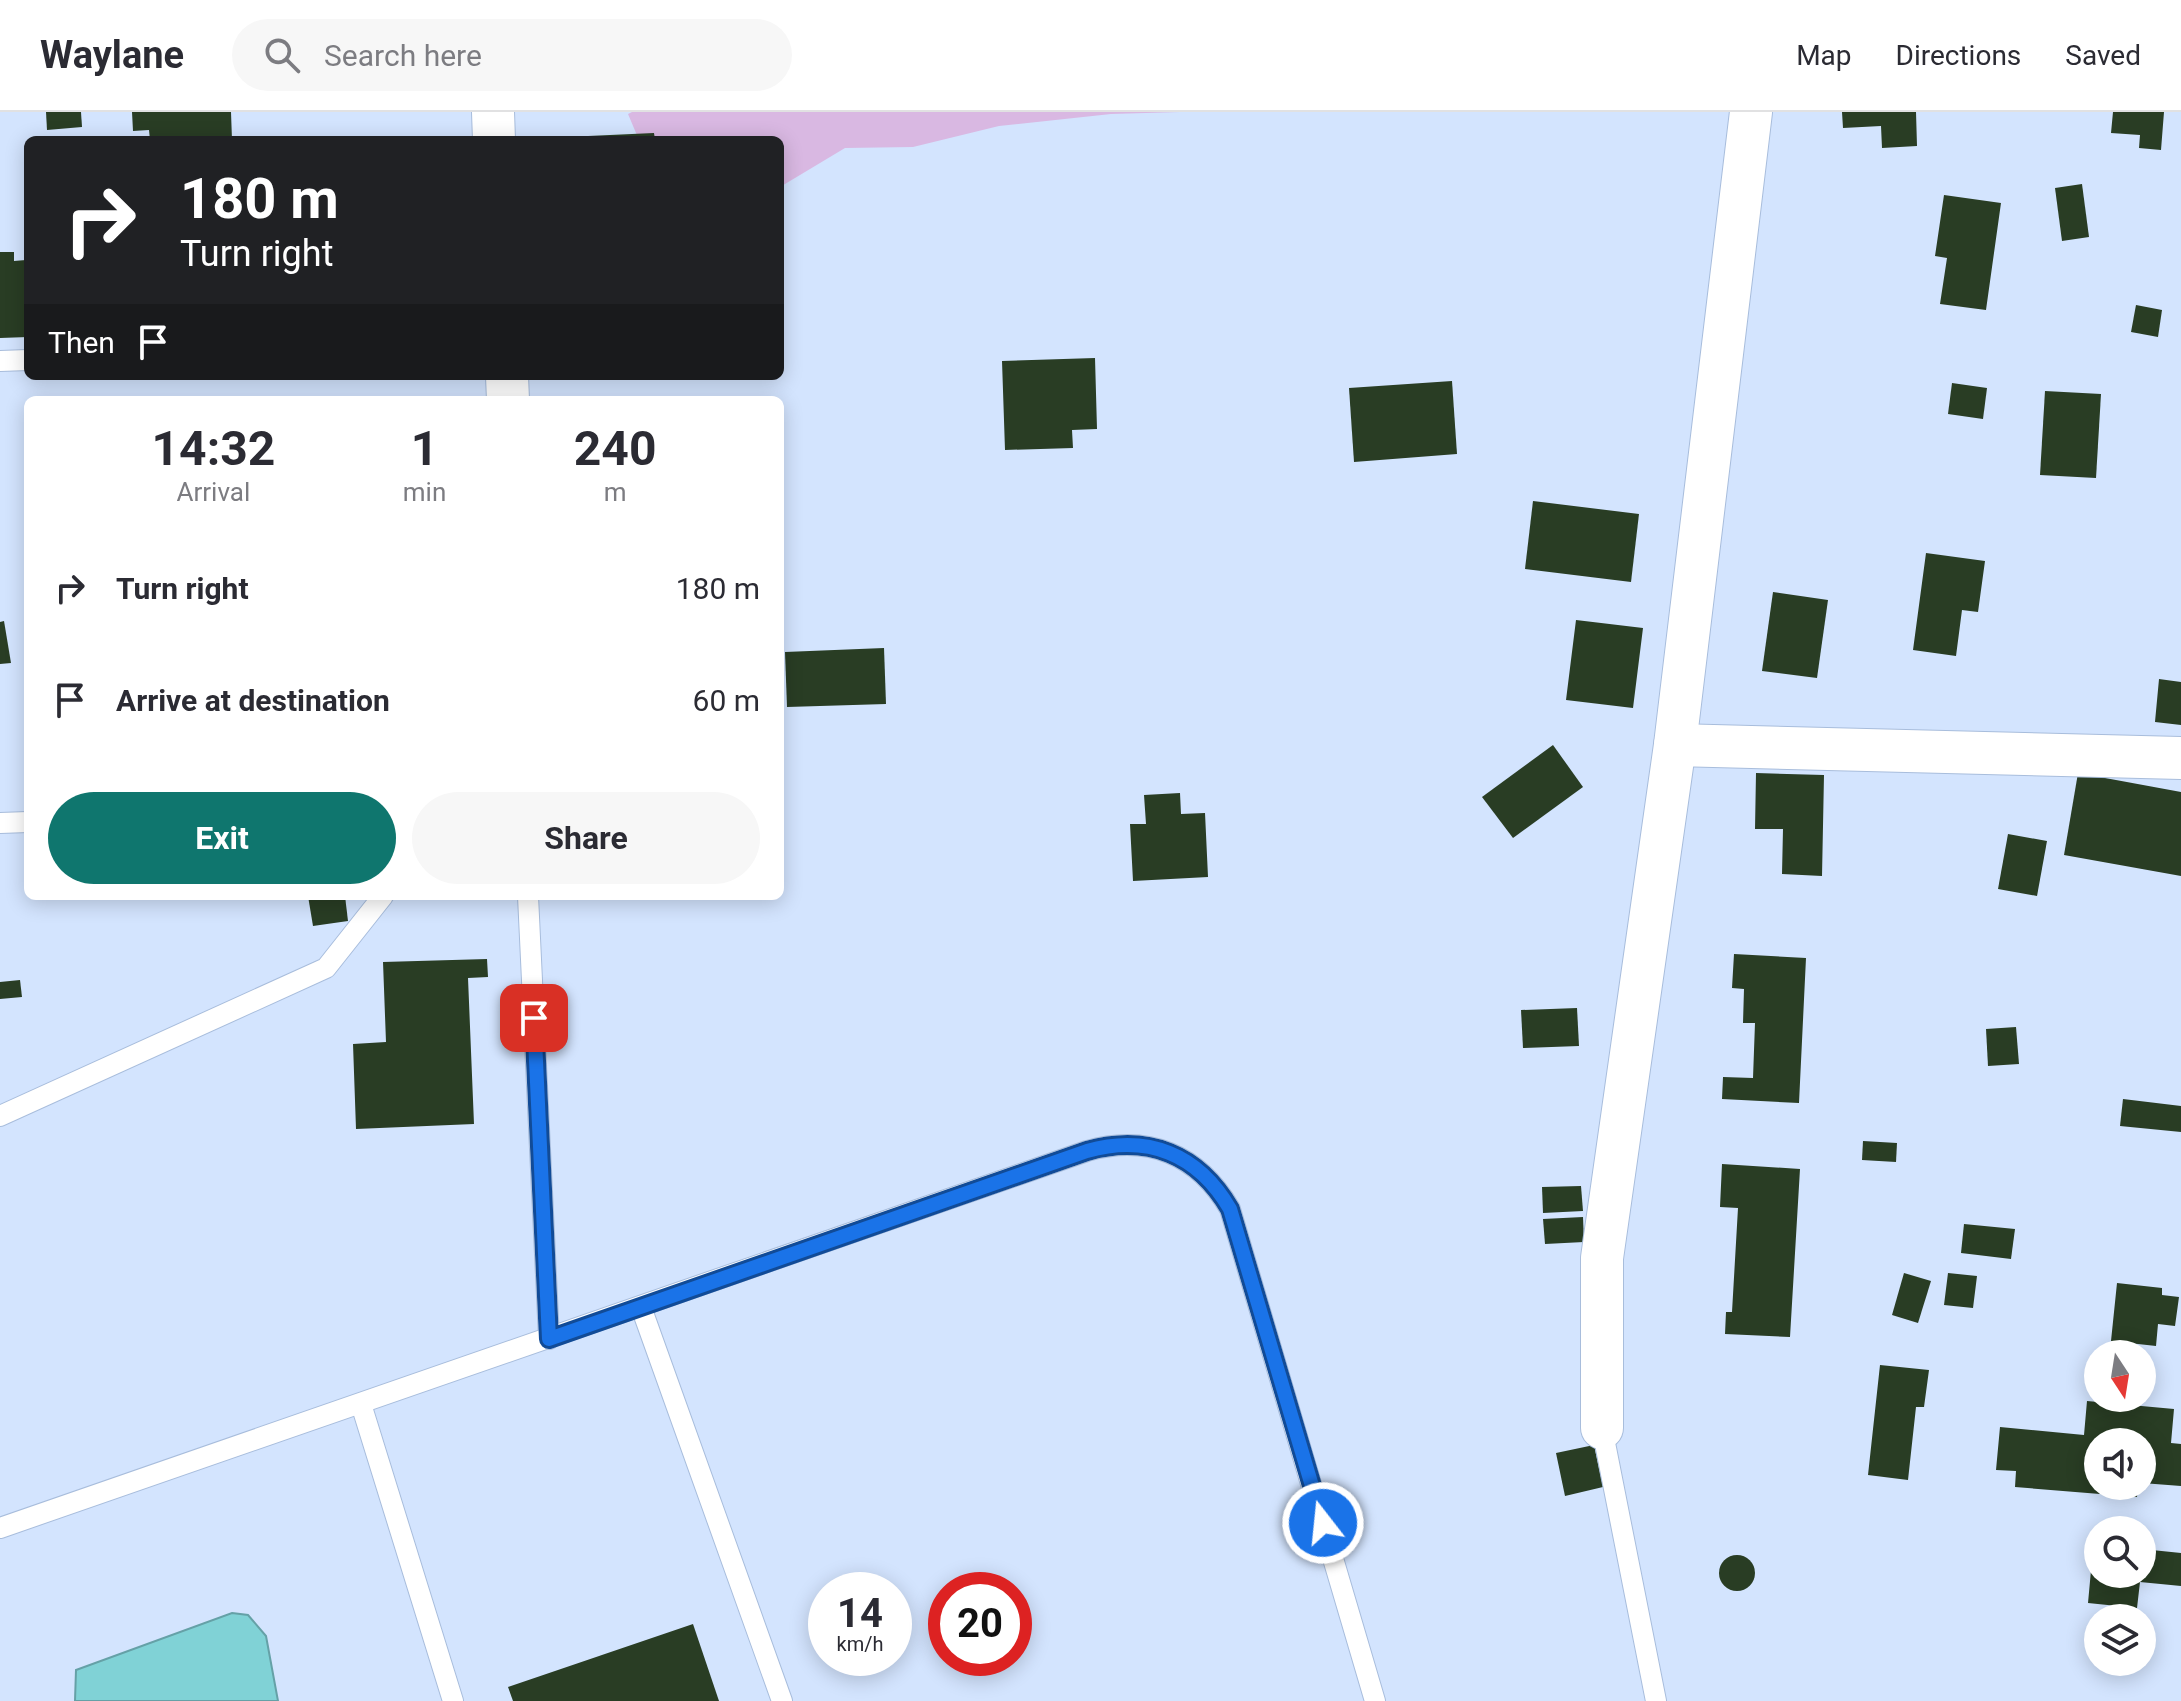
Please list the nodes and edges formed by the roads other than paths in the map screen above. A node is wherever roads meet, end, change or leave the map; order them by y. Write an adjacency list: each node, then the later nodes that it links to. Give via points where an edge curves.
1 (493, 112): 3 (street)
2 (1751, 112): 6 (street)
3 (494, 136)
4 (24, 360): 5 (lane)
5 (0, 361)
6 (1675, 745): 7 (street); 16 (street, via 1602,1258)
7 (2181, 758)
8 (24, 822): 9 (lane)
9 (0, 823)
10 (380, 900): 12 (lane, via 326,968)
11 (528, 900): 14 (lane)
12 (0, 1116)
13 (641, 1307): 14 (lane); 19 (lane); 20 (lane, via 1096,1149 1123,1144 1178,1156 1221,1193 1237,1227)
14 (549, 1339): 15 (lane)
15 (361, 1404): 17 (lane); 18 (lane)
16 (1602, 1428): 21 (lane)
17 (0, 1528)
18 (453, 1701)
19 (782, 1701)
20 (1375, 1701)
21 (1656, 1701)

